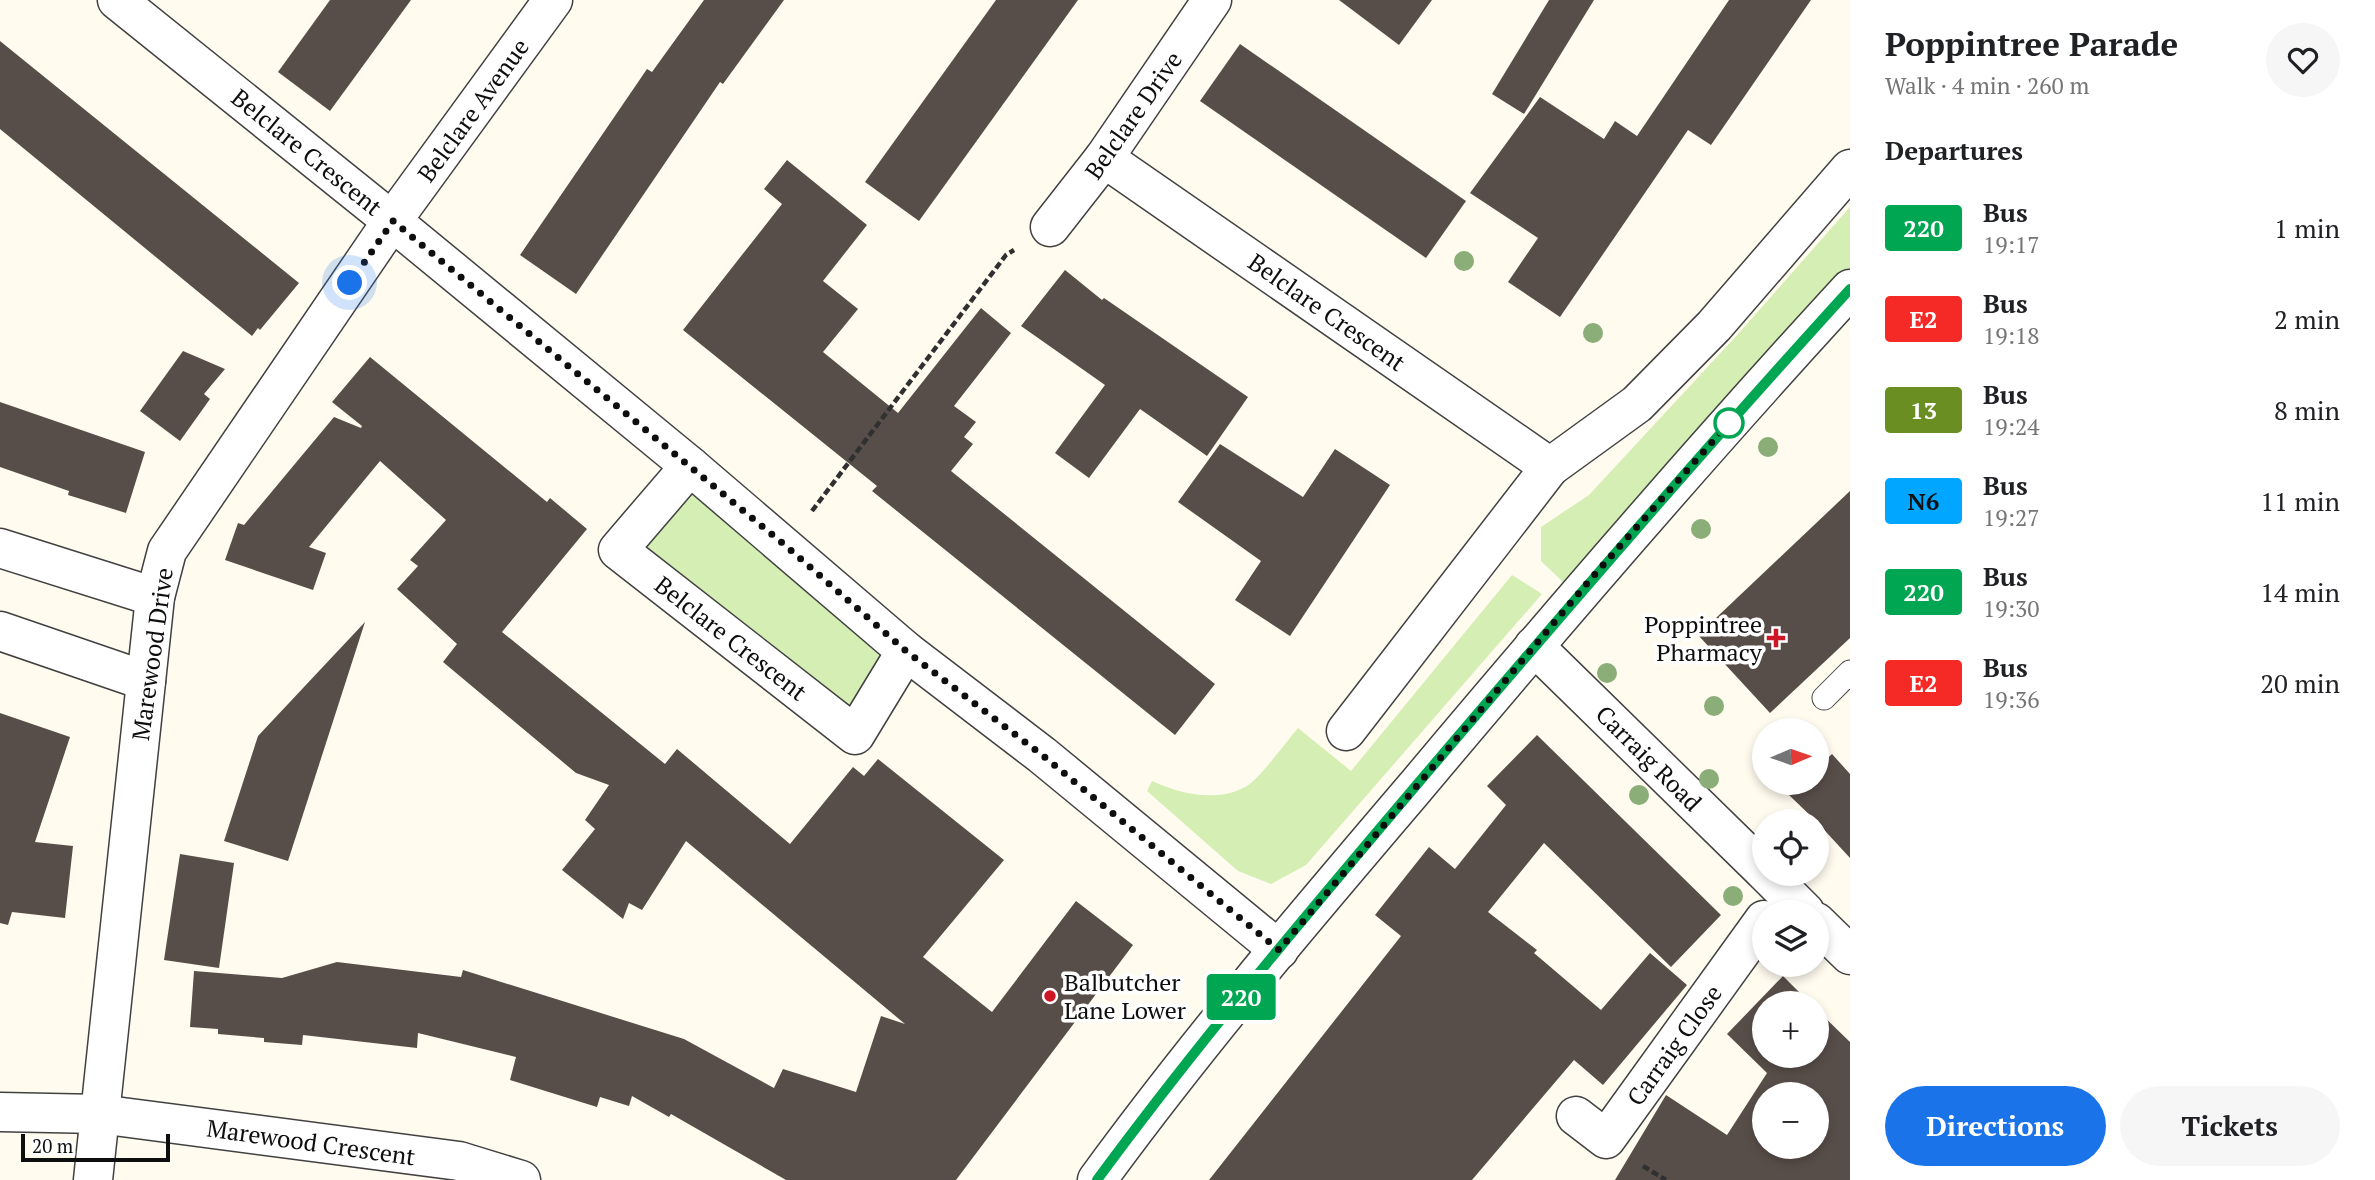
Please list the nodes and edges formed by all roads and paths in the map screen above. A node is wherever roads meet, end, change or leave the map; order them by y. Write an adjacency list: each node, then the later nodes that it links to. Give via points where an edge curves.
1 (117, 0): 6 (street, Belclare Crescent)
2 (553, 0): 6 (street, Belclare Avenue)
3 (1212, 0): 4 (street, Belclare Drive)
4 (1104, 158): 7 (street, Belclare Drive); 10 (street, Belclare Crescent)
5 (1850, 169): 10 (street, via 1714,326 1637,404)
6 (393, 221): 9 (street, Belclare Crescent); 13 (street, Marewood Drive, via 167,551)
7 (1050, 227): 11 (path, via 1006,255)
8 (1850, 289): 15 (street)
9 (690, 466): 11 (street, Belclare Crescent); 16 (street, Belclare Crescent, via 618,550 855,734)
10 (1550, 467): 20 (street)
11 (786, 546): 16 (street, Belclare Crescent)
12 (0, 548): 13 (street)
13 (155, 597): 18 (street, Marewood Drive)
14 (0, 631): 18 (street)
15 (1534, 646): 21 (street, Carraig Road); 22 (street)
16 (906, 651): 22 (street, Belclare Crescent, via 1042,755)
17 (1850, 671): 19 (lane)
18 (146, 681): 24 (street, Marewood Drive)
19 (1824, 698)
20 (1346, 731)
21 (1776, 897): 25 (street, Carraig Close, via 1606,1139)
22 (1279, 950): 28 (street)
23 (0, 1112): 24 (street, Marewood Crescent)
24 (99, 1114): 26 (street); 27 (street, Marewood Crescent, via 458,1161)
25 (1576, 1116)
26 (93, 1180)
27 (521, 1180)
28 (1097, 1180)

